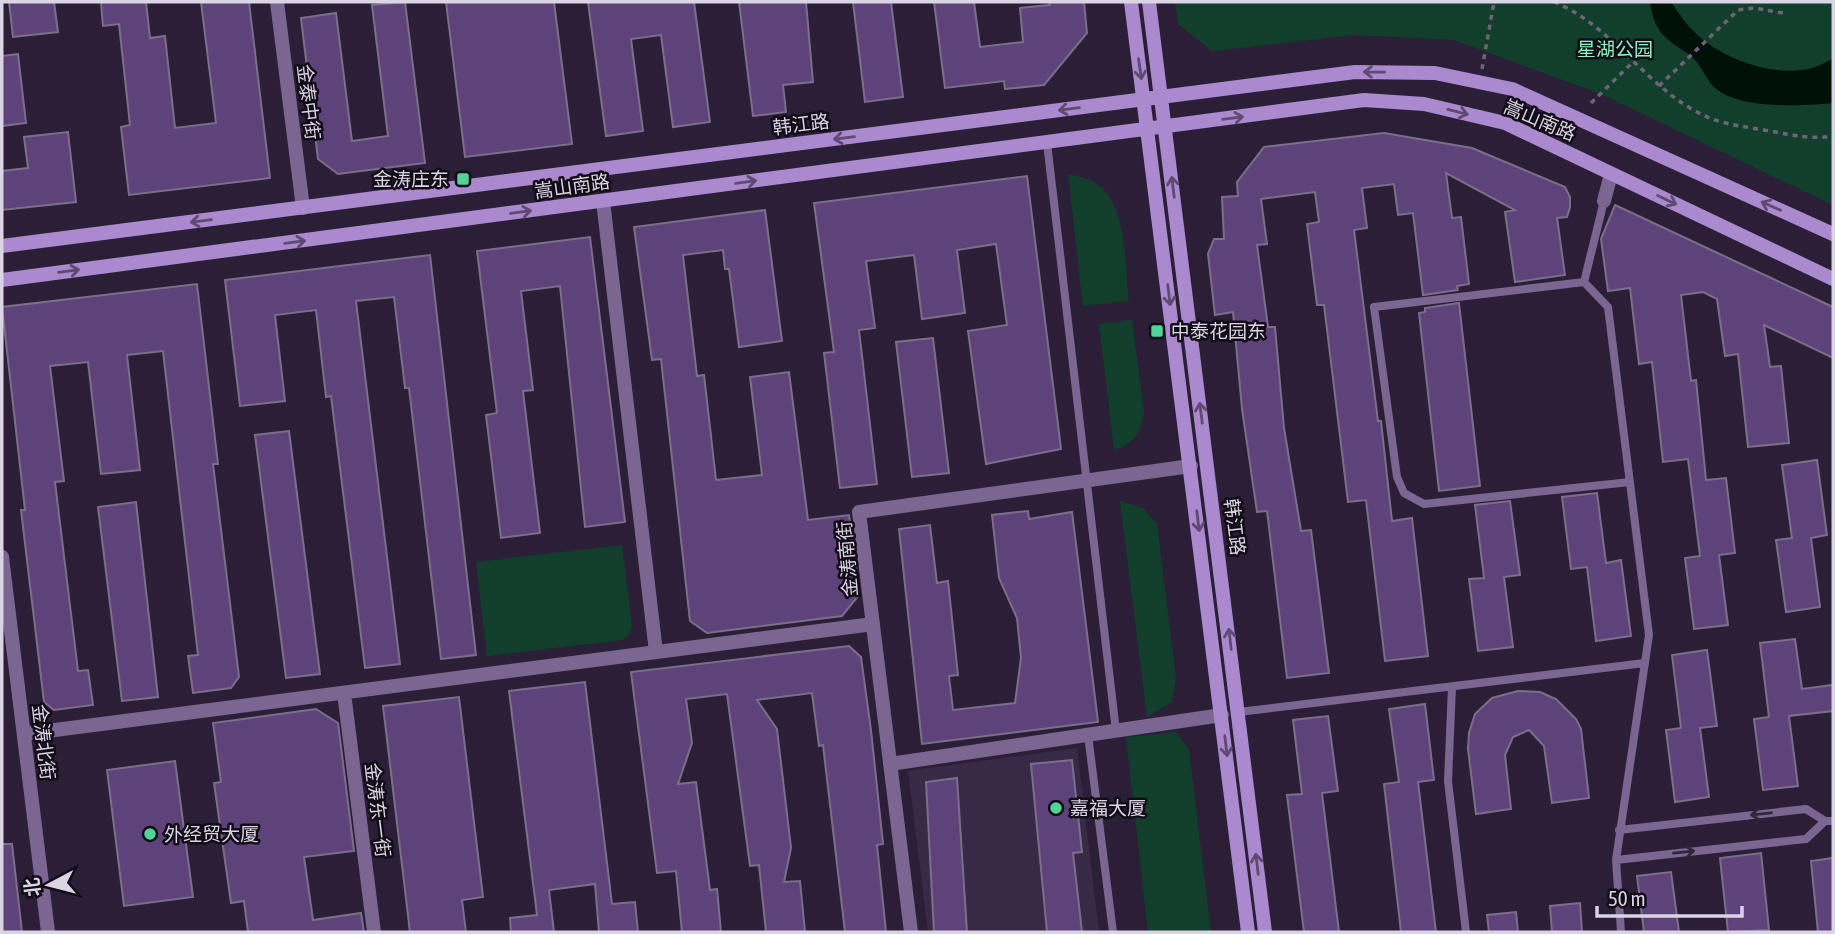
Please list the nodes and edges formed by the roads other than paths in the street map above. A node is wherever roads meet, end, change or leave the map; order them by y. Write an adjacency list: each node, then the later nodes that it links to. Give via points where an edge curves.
1 (277, 2): 12 (street, 金泰中街)
2 (1130, 2): 5 (street, 韩江路, one-way to 5)
3 (1149, 2): 4 (street, 韩江路)
4 (1161, 97): 5 (street, 韩江路); 6 (street, 韩江路); 13 (street, 嵩山南路, one-way to 4, via 1512,89 1435,73 1355,72)
5 (1144, 100): 7 (street, 韩江路); 12 (street, 韩江路, one-way to 12)
6 (1165, 128): 7 (street); 9 (street, 嵩山南路, one-way to 9, via 1364,100 1424,104 1505,123); 27 (street, 韩江路, one-way to 6)
7 (1148, 130): 8 (street, 嵩山南路); 18 (street, 韩江路, one-way to 18)
8 (1047, 143): 10 (street, 嵩山南路, one-way to 8); 19 (lane)
9 (1611, 174): 11 (street); 15 (street, 嵩山南路, one-way to 15)
10 (603, 201): 16 (street, 嵩山南路, one-way to 10); 23 (street)
11 (1604, 201): 17 (lane)
12 (303, 208): 14 (street, one-way to 14)
13 (1833, 234)
14 (2, 246)
15 (1833, 279)
16 (2, 280)
17 (1584, 282): 20 (lane, via 1608,307); 20 (lane, via 1374,307 1397,477 1404,493 1424,504)
18 (1191, 466): 19 (street, 金涛南街); 28 (street, 韩江路, one-way to 28)
19 (1087, 480): 22 (street, 金涛南街, via 859,512); 29 (lane)
20 (1630, 482): 24 (lane, via 1649,635)
21 (2, 558): 30 (street, 金涛北街)
22 (873, 624): 23 (street); 32 (street, 金涛南街)
23 (656, 652): 26 (street)
24 (1645, 663): 25 (lane); 34 (lane)
25 (1452, 687): 27 (lane); 42 (lane, via 1448,781)
26 (344, 693): 30 (street); 37 (street, 金涛东一街)
27 (1239, 712): 41 (street, 韩江路, one-way to 27)
28 (1222, 715): 29 (street); 40 (street, 韩江路, one-way to 40)
29 (1116, 731): 31 (street)
30 (24, 734): 36 (street, 金涛北街)
31 (1088, 735): 32 (street); 39 (lane)
32 (890, 764): 38 (street, 金涛南街)
33 (1829, 821): 34 (lane, one-way to 34, via 1806,809); 35 (lane, one-way to 33, via 1806,839)
34 (1619, 830): 35 (lane)
35 (1616, 860): 43 (lane)
36 (48, 932)
37 (374, 932)
38 (911, 932)
39 (1113, 932)
40 (1248, 932)
41 (1265, 932)
42 (1466, 932)
43 (1621, 932)

